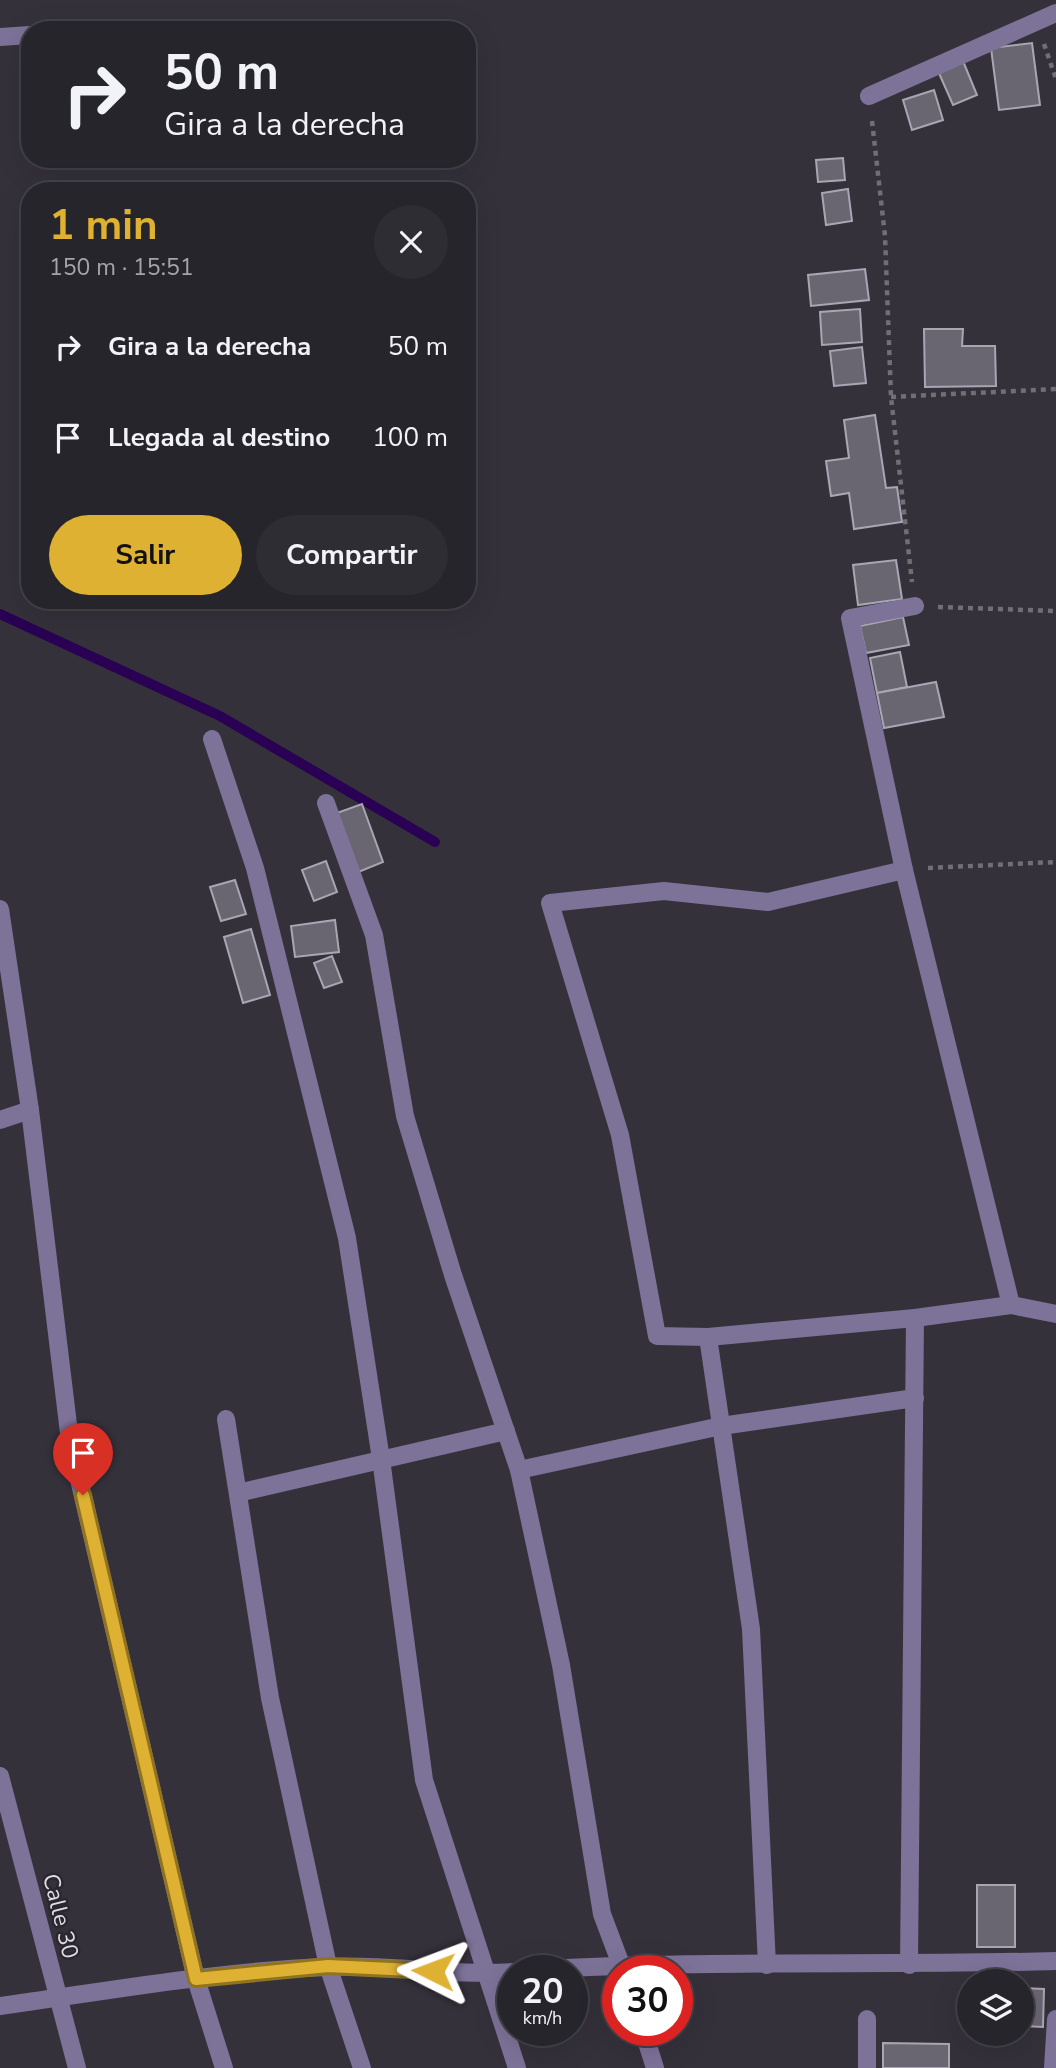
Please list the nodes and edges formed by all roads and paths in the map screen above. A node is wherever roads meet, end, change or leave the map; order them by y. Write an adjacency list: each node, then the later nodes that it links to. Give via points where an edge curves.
1 (1056, 13): 2 (street)
2 (1036, 20): 5 (path); 6 (street)
3 (21, 36): 4 (street)
4 (0, 37)
5 (1056, 79)
6 (869, 96): 8 (path, via 885,236)
7 (1056, 389): 8 (path)
8 (891, 397): 9 (path)
9 (915, 606): 10 (path); 14 (street, via 850,618)
10 (1056, 611)
11 (212, 739): 26 (street, via 255,868 347,1238)
12 (326, 803): 25 (street, via 374,935 405,1116)
13 (1056, 862): 14 (path)
14 (904, 870): 18 (street); 21 (street, via 768,902 664,891 550,903 620,1135 657,1336)
15 (0, 909): 16 (street)
16 (30, 1110): 17 (street); 38 (street, via 70,1441)
17 (0, 1120)
18 (1011, 1306): 19 (street); 20 (street)
19 (1056, 1314)
20 (915, 1318): 21 (street); 22 (street)
21 (708, 1337): 24 (street)
22 (915, 1398): 24 (street); 33 (street)
23 (226, 1419): 28 (street)
24 (721, 1426): 27 (street); 32 (street, via 751,1629)
25 (506, 1431): 26 (street); 27 (street)
26 (382, 1459): 28 (street); 36 (street, via 424,1780)
27 (519, 1470): 30 (street, via 561,1665 602,1914)
28 (238, 1493): 34 (street, via 270,1698)
29 (0, 1776): 39 (street, Calle 30)
30 (617, 1955)
31 (1056, 1961): 33 (street)
32 (767, 1965): 33 (street); 35 (street)
33 (909, 1965)
34 (328, 1966): 36 (street); 38 (street); 46 (street)
35 (693, 1966)
36 (485, 1973): 37 (street); 47 (street)
37 (497, 1973)
38 (196, 1979): 39 (street); 45 (street)
39 (57, 1998): 40 (street); 44 (street, Calle 30)
40 (0, 2006)
41 (867, 2019): 49 (street)
42 (1056, 2019): 50 (street)
43 (648, 2046): 48 (street)
44 (77, 2068)
45 (224, 2068)
46 (362, 2068)
47 (517, 2068)
48 (655, 2068)
49 (867, 2068)
50 (1053, 2068)

